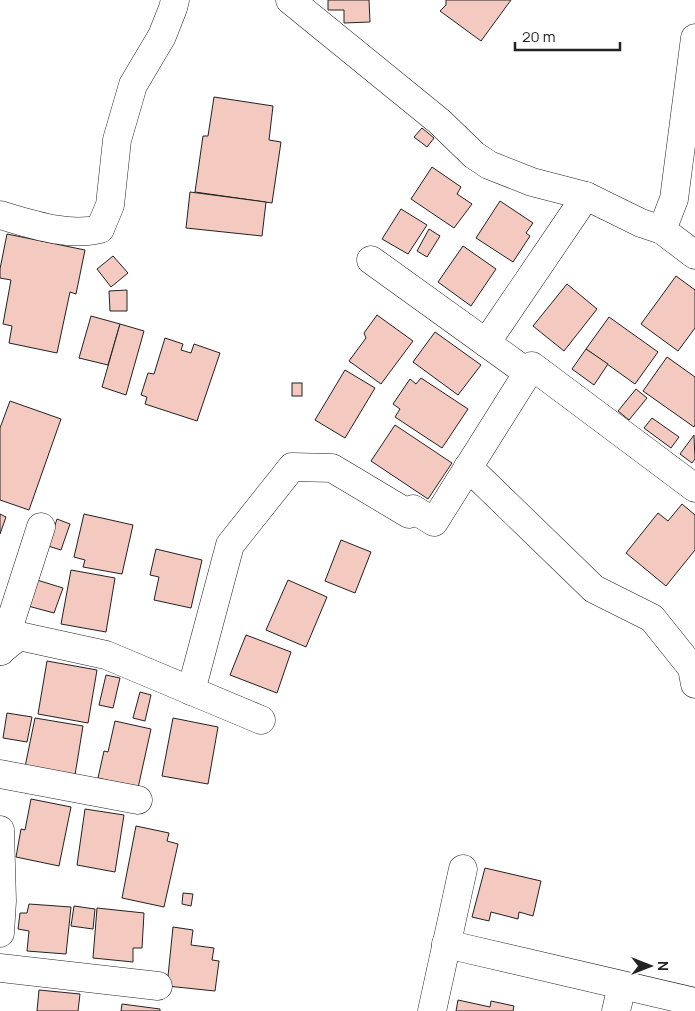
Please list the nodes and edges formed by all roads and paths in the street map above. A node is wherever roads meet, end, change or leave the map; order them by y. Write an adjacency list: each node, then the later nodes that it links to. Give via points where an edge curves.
1 (175, 0): 5 (street, via 162,36 133,85 117,140 110,205 100,229 86,232 50,228)
2 (290, 0): 4 (street, via 440,122 474,155 510,174)
3 (695, 38): 6 (street, via 674,199)
4 (586, 196): 6 (street); 9 (street)
5 (0, 215)
6 (662, 230): 7 (street)
7 (695, 255)
8 (371, 260): 9 (street)
9 (486, 343): 10 (street)
10 (528, 372): 11 (street); 12 (street, via 532,366)
11 (468, 467): 15 (street, via 594,589 652,618); 16 (street, via 434,522 413,509 409,514 332,468 292,468 230,545)
12 (695, 488)
13 (41, 527): 14 (street)
14 (0, 651): 16 (street, via 19,636 106,655)
15 (694, 673)
16 (191, 691): 17 (street)
17 (260, 720)
18 (0, 774): 19 (street)
19 (138, 800)
20 (0, 830): 22 (street)
21 (463, 869): 23 (street)
22 (0, 933)
23 (446, 944): 26 (street); 28 (street)
24 (0, 968): 25 (street)
25 (158, 986)
26 (619, 998): 27 (street)
27 (695, 1002)
28 (432, 1011)

